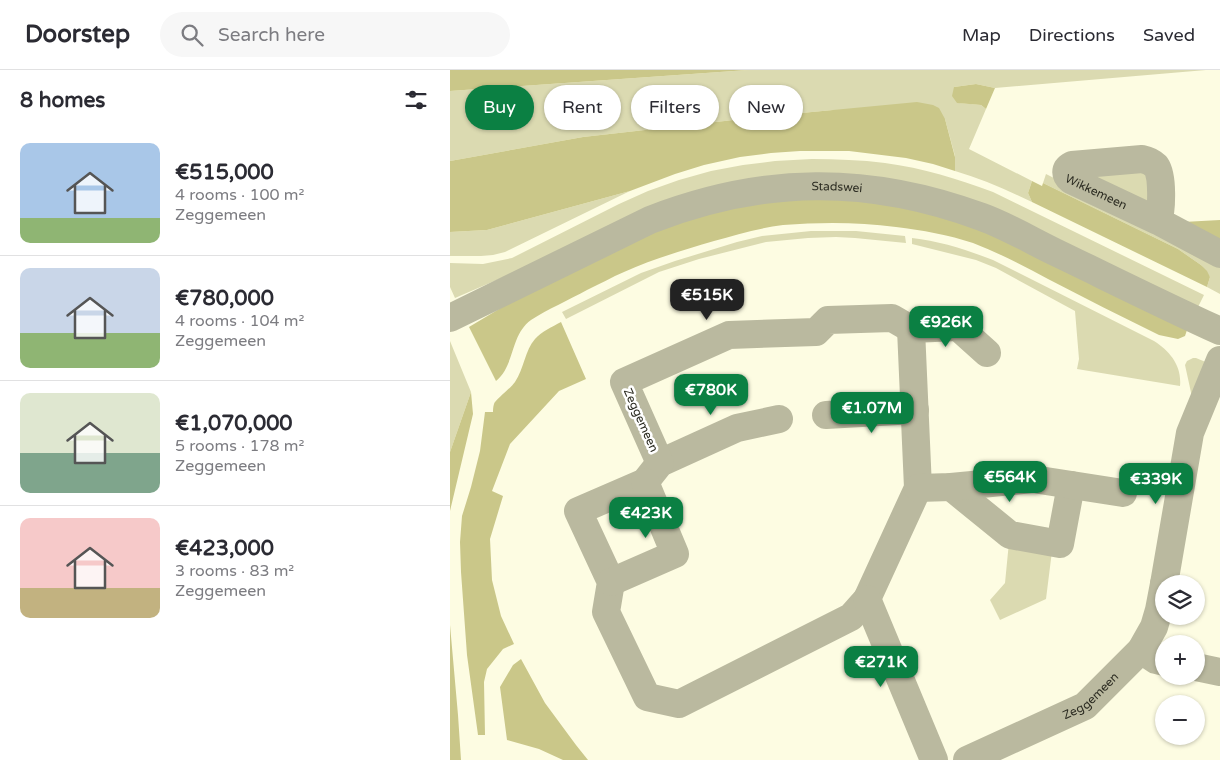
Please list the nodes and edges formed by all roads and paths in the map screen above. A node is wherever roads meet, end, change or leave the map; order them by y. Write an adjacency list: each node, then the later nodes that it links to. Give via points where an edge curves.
1 (1158, 221): 2 (street)
2 (1220, 254)
3 (450, 318): 5 (street, Stadswei, via 650,220 679,209 746,192 818,186 907,195 984,218)
4 (911, 329): 6 (street, Zeggemeen, via 958,327); 8 (street); 11 (street, Zeggemeen, via 892,318 828,320 816,332 729,335 624,382)
5 (1220, 331)
6 (987, 353)
7 (1220, 360): 16 (street, Zeggemeen, via 1190,433)
8 (915, 410): 9 (street); 14 (street)
9 (826, 416)
10 (779, 419): 11 (street, Zeggemeen, via 737,428)
11 (653, 472): 17 (street, Zeggemeen, via 675,554); 17 (street, Zeggemeen, via 578,511)
12 (1071, 485): 13 (street, via 1033,479); 13 (street, via 1060,544 1010,536); 15 (street)
13 (950, 487): 14 (street)
14 (918, 488): 18 (street)
15 (1123, 493)
16 (1166, 575)
17 (610, 582): 18 (street, via 606,612 647,697 679,704 851,617)
18 (867, 599): 23 (street)
19 (1155, 624): 20 (street, Zeggemeen)
20 (1152, 656): 24 (street, Zeggemeen, via 1085,706)
21 (1205, 669): 22 (street)
22 (1220, 672)
23 (934, 760)
24 (967, 760)

